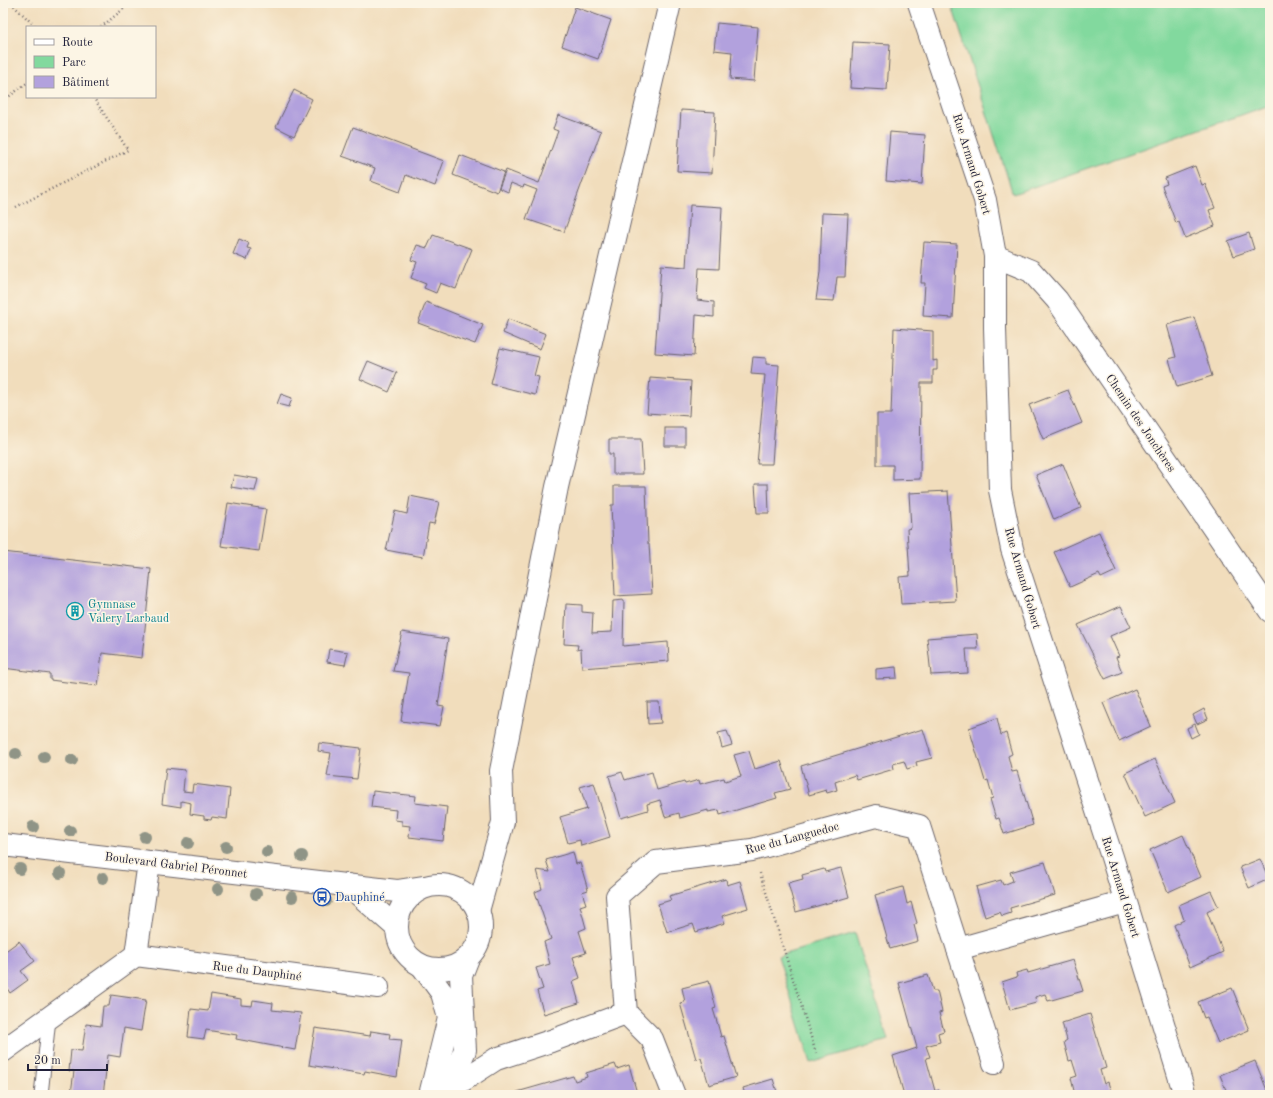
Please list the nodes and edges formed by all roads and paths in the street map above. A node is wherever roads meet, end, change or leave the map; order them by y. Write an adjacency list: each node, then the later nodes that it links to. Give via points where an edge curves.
1 (11, 3): 5 (path)
2 (131, 3): 6 (path)
3 (670, 3): 19 (street, via 557,486 501,771 504,822)
4 (919, 3): 11 (street, Rue Armand Gobert, via 985,200)
5 (35, 26)
6 (101, 26)
7 (26, 85): 9 (path)
8 (94, 98): 10 (path, via 128,150)
9 (3, 101)
10 (16, 207)
11 (995, 256): 12 (street, Chemin des Jonchères, via 1031,271 1057,300); 18 (street, Rue Armand Gobert, via 1000,490 1012,549)
12 (1270, 611)
13 (3, 845): 15 (street, Boulevard Gabriel Péronnet)
14 (752, 850): 21 (street, Rue du Languedoc, via 876,816 919,826); 26 (street, Rue du Languedoc, via 656,862 617,896); 30 (path)
15 (149, 862): 16 (street, Boulevard Gabriel Péronnet); 22 (street)
16 (348, 885): 17 (street, Boulevard Gabriel Péronnet, via 397,891); 20 (street)
17 (423, 888): 19 (street, via 439,884 456,888 469,897); 20 (street, via 409,896 399,910)
18 (1125, 902): 21 (street); 36 (street, Rue Armand Gobert)
19 (478, 911): 23 (street, via 481,927 478,944)
20 (396, 927): 24 (street, via 399,943 408,957)
21 (958, 949): 32 (street, Rue du Languedoc)
22 (136, 955): 25 (street, Rue du Dauphiné); 27 (street)
23 (468, 958): 24 (street, via 455,966 438,970); 28 (street, via 460,976)
24 (422, 966): 33 (street, via 442,993 449,1018)
25 (378, 987)
26 (626, 1013): 31 (street); 35 (street, via 652,1039)
27 (49, 1018): 29 (street); 34 (lane)
28 (466, 1050): 31 (street); 33 (street)
29 (3, 1051)
30 (816, 1053)
31 (496, 1059): 33 (street)
32 (994, 1063)
33 (441, 1093)
34 (41, 1095)
35 (674, 1095)
36 (1185, 1095)

